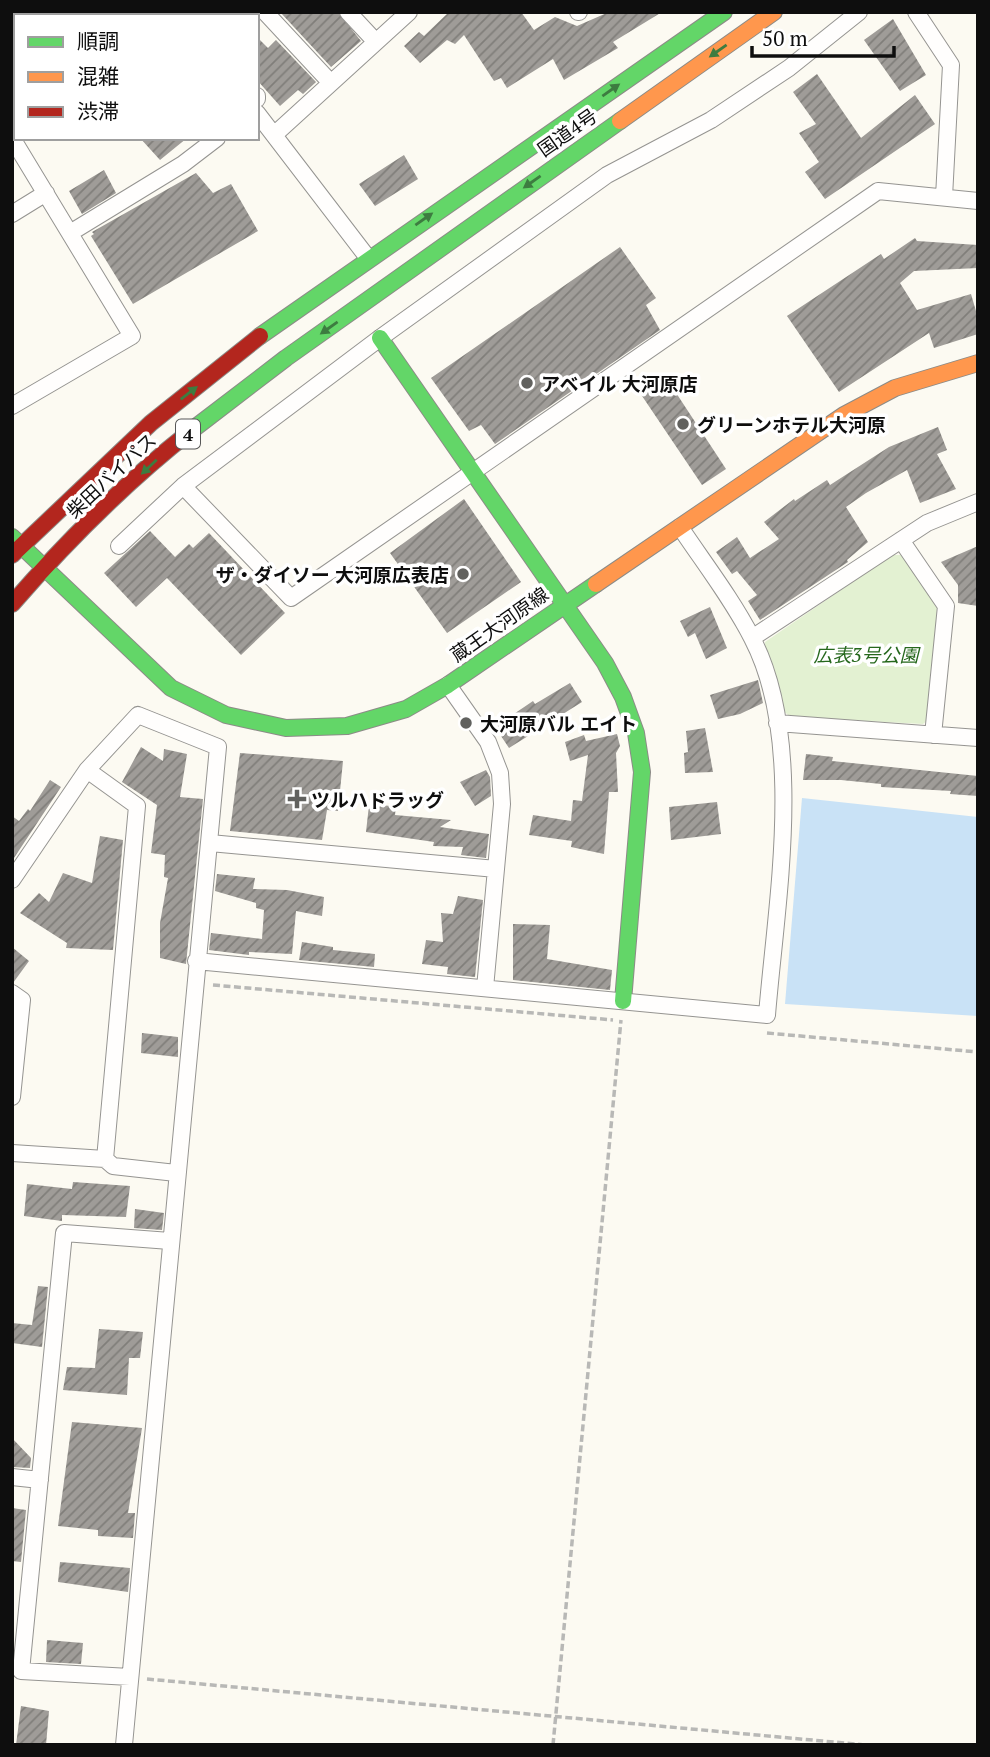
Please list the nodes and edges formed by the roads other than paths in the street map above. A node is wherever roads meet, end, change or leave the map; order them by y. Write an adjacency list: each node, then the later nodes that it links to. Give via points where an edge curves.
1 (265, 12): 9 (street)
2 (348, 12): 8 (street)
3 (409, 12): 8 (street)
4 (724, 12): 19 (main road, 国道4号 / 4, one-way to 4)
5 (774, 12): 20 (main road, 国道4号 / 4, one-way to 20)
6 (859, 12): 21 (street, via 789,68 711,120 607,175)
7 (916, 12): 15 (street, via 951,65)
8 (376, 42): 9 (street)
9 (331, 83): 11 (street)
10 (259, 116): 11 (street)
11 (274, 135): 19 (street)
12 (12, 138): 14 (street)
13 (198, 143): 18 (street)
14 (46, 193): 17 (street); 18 (street)
15 (944, 197): 16 (street); 24 (street, via 878,191)
16 (978, 201)
17 (12, 214)
18 (70, 233): 23 (street, via 132,336)
19 (368, 258): 29 (main road, 柴田バイパス / 4, one-way to 19, via 151,423 270,328)
20 (384, 288): 31 (main road, 柴田バイパス / 4, one-way to 31, via 167,450)
21 (380, 338): 24 (main road); 25 (street)
22 (978, 363): 27 (main road, 蔵王大河原線, via 895,388 844,415)
23 (12, 406)
24 (473, 472): 25 (street, via 291,598); 33 (main road)
25 (183, 486): 30 (street)
26 (978, 502): 28 (street, via 927,523)
27 (680, 527): 33 (main road, 蔵王大河原線); 34 (street)
28 (901, 540): 34 (street); 37 (street, via 946,606)
29 (15, 545): 31 (main road, 蔵王大河原線)
30 (119, 546)
31 (45, 566): 32 (main road, 柴田バイパス / 4); 35 (main road, 蔵王大河原線, via 171,688 195,704 237,719 319,729 359,723 405,709)
32 (12, 604)
33 (563, 604): 35 (main road, 蔵王大河原線); 46 (main road, via 623,696 636,733 642,772)
34 (752, 638): 36 (street)
35 (449, 685): 41 (street, via 488,742 500,773)
36 (777, 723): 37 (street); 46 (street, via 783,817 767,1016)
37 (933, 735): 38 (street)
38 (978, 738)
39 (87, 770): 40 (street, via 138,715 218,747); 42 (street); 49 (street, via 137,806)
40 (210, 843): 41 (street); 43 (street)
41 (496, 869): 44 (street)
42 (12, 880)
43 (196, 961): 44 (street); 50 (street)
44 (485, 988): 46 (street)
45 (12, 993): 47 (street, via 22,1000)
46 (623, 1001)
47 (12, 1097)
48 (12, 1153): 49 (street)
49 (105, 1159): 50 (street, via 113,1166)
50 (176, 1173): 51 (street)
51 (170, 1241): 53 (street, via 64,1233); 54 (street)
52 (12, 1477): 53 (street)
53 (40, 1480): 54 (street, via 22,1671)
54 (130, 1677): 55 (street)
55 (124, 1745)

